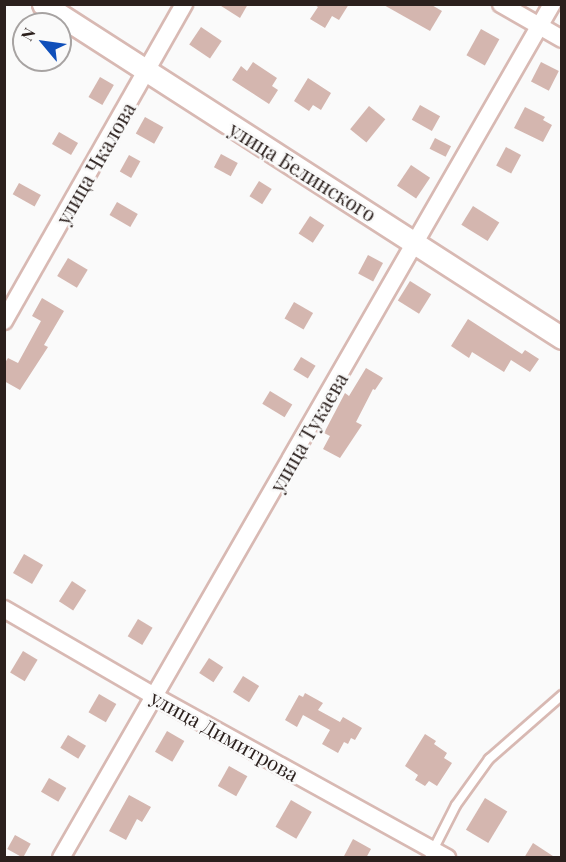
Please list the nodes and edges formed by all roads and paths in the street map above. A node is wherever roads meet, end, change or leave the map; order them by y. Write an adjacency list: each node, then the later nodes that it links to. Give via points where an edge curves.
1 (43, 4): 7 (street, улица Белинского)
2 (184, 4): 7 (street, улица Чкалова)
3 (501, 4): 5 (street)
4 (552, 4): 5 (street, улица Тукаева)
5 (541, 27): 6 (street); 8 (street, улица Тукаева)
6 (561, 39)
7 (146, 73): 8 (street, улица Белинского); 9 (street, улица Чкалова)
8 (417, 243): 10 (street, улица Белинского); 13 (street, улица Тукаева)
9 (4, 321)
10 (561, 338)
11 (4, 609): 13 (street, улица Димитрова)
12 (561, 695): 14 (lane, via 489,759 456,805)
13 (154, 696): 14 (street, улица Димитрова); 15 (street, улица Тукаева)
14 (436, 855)
15 (61, 858)

